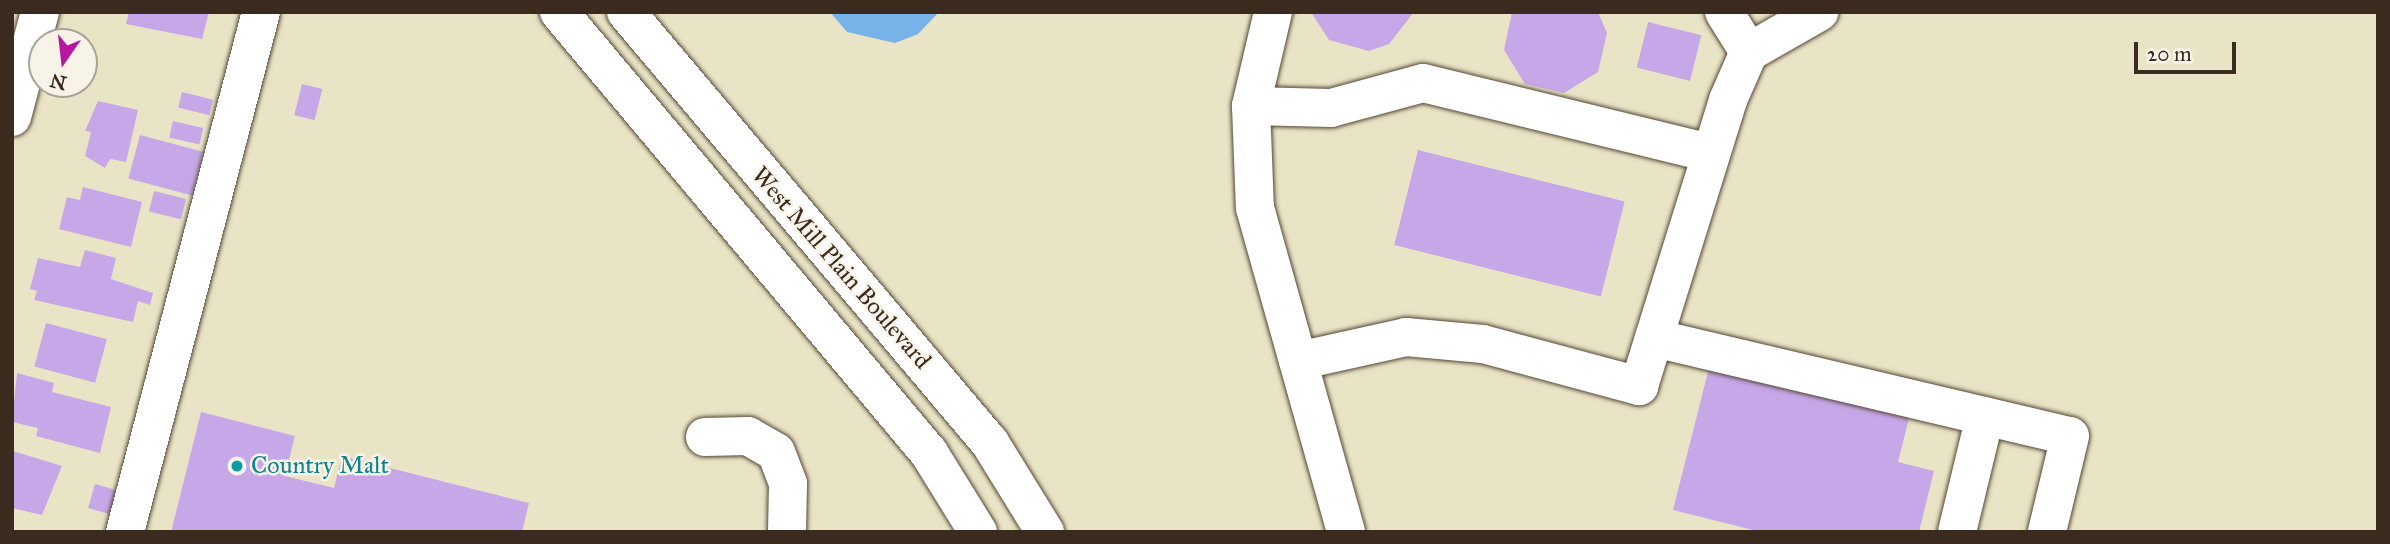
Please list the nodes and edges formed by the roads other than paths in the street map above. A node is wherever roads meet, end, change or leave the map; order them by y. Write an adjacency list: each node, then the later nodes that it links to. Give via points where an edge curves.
1 (40, 12): 10 (main road)
2 (261, 12): 16 (main road)
3 (559, 12): 18 (main road, West Mill Plain Boulevard, via 929,453)
4 (626, 12): 19 (main road, West Mill Plain Boulevard, via 990,443)
5 (1273, 12): 9 (main road)
6 (1724, 12): 8 (main road)
7 (1819, 12): 8 (main road)
8 (1749, 52): 11 (main road)
9 (1251, 106): 11 (main road, via 1331,108 1423,83); 13 (main road, via 1255,208)
10 (12, 117)
11 (1711, 153): 12 (main road)
12 (1654, 338): 13 (main road, via 1639,386 1483,344 1406,338); 14 (main road)
13 (1298, 361): 20 (main road)
14 (1985, 416): 21 (main road); 22 (main road, via 2070,436)
15 (705, 437): 17 (main road, via 748,436 776,452 788,484)
16 (125, 532)
17 (787, 532)
18 (978, 532)
19 (1045, 532)
20 (1346, 532)
21 (1957, 532)
22 (2047, 532)

